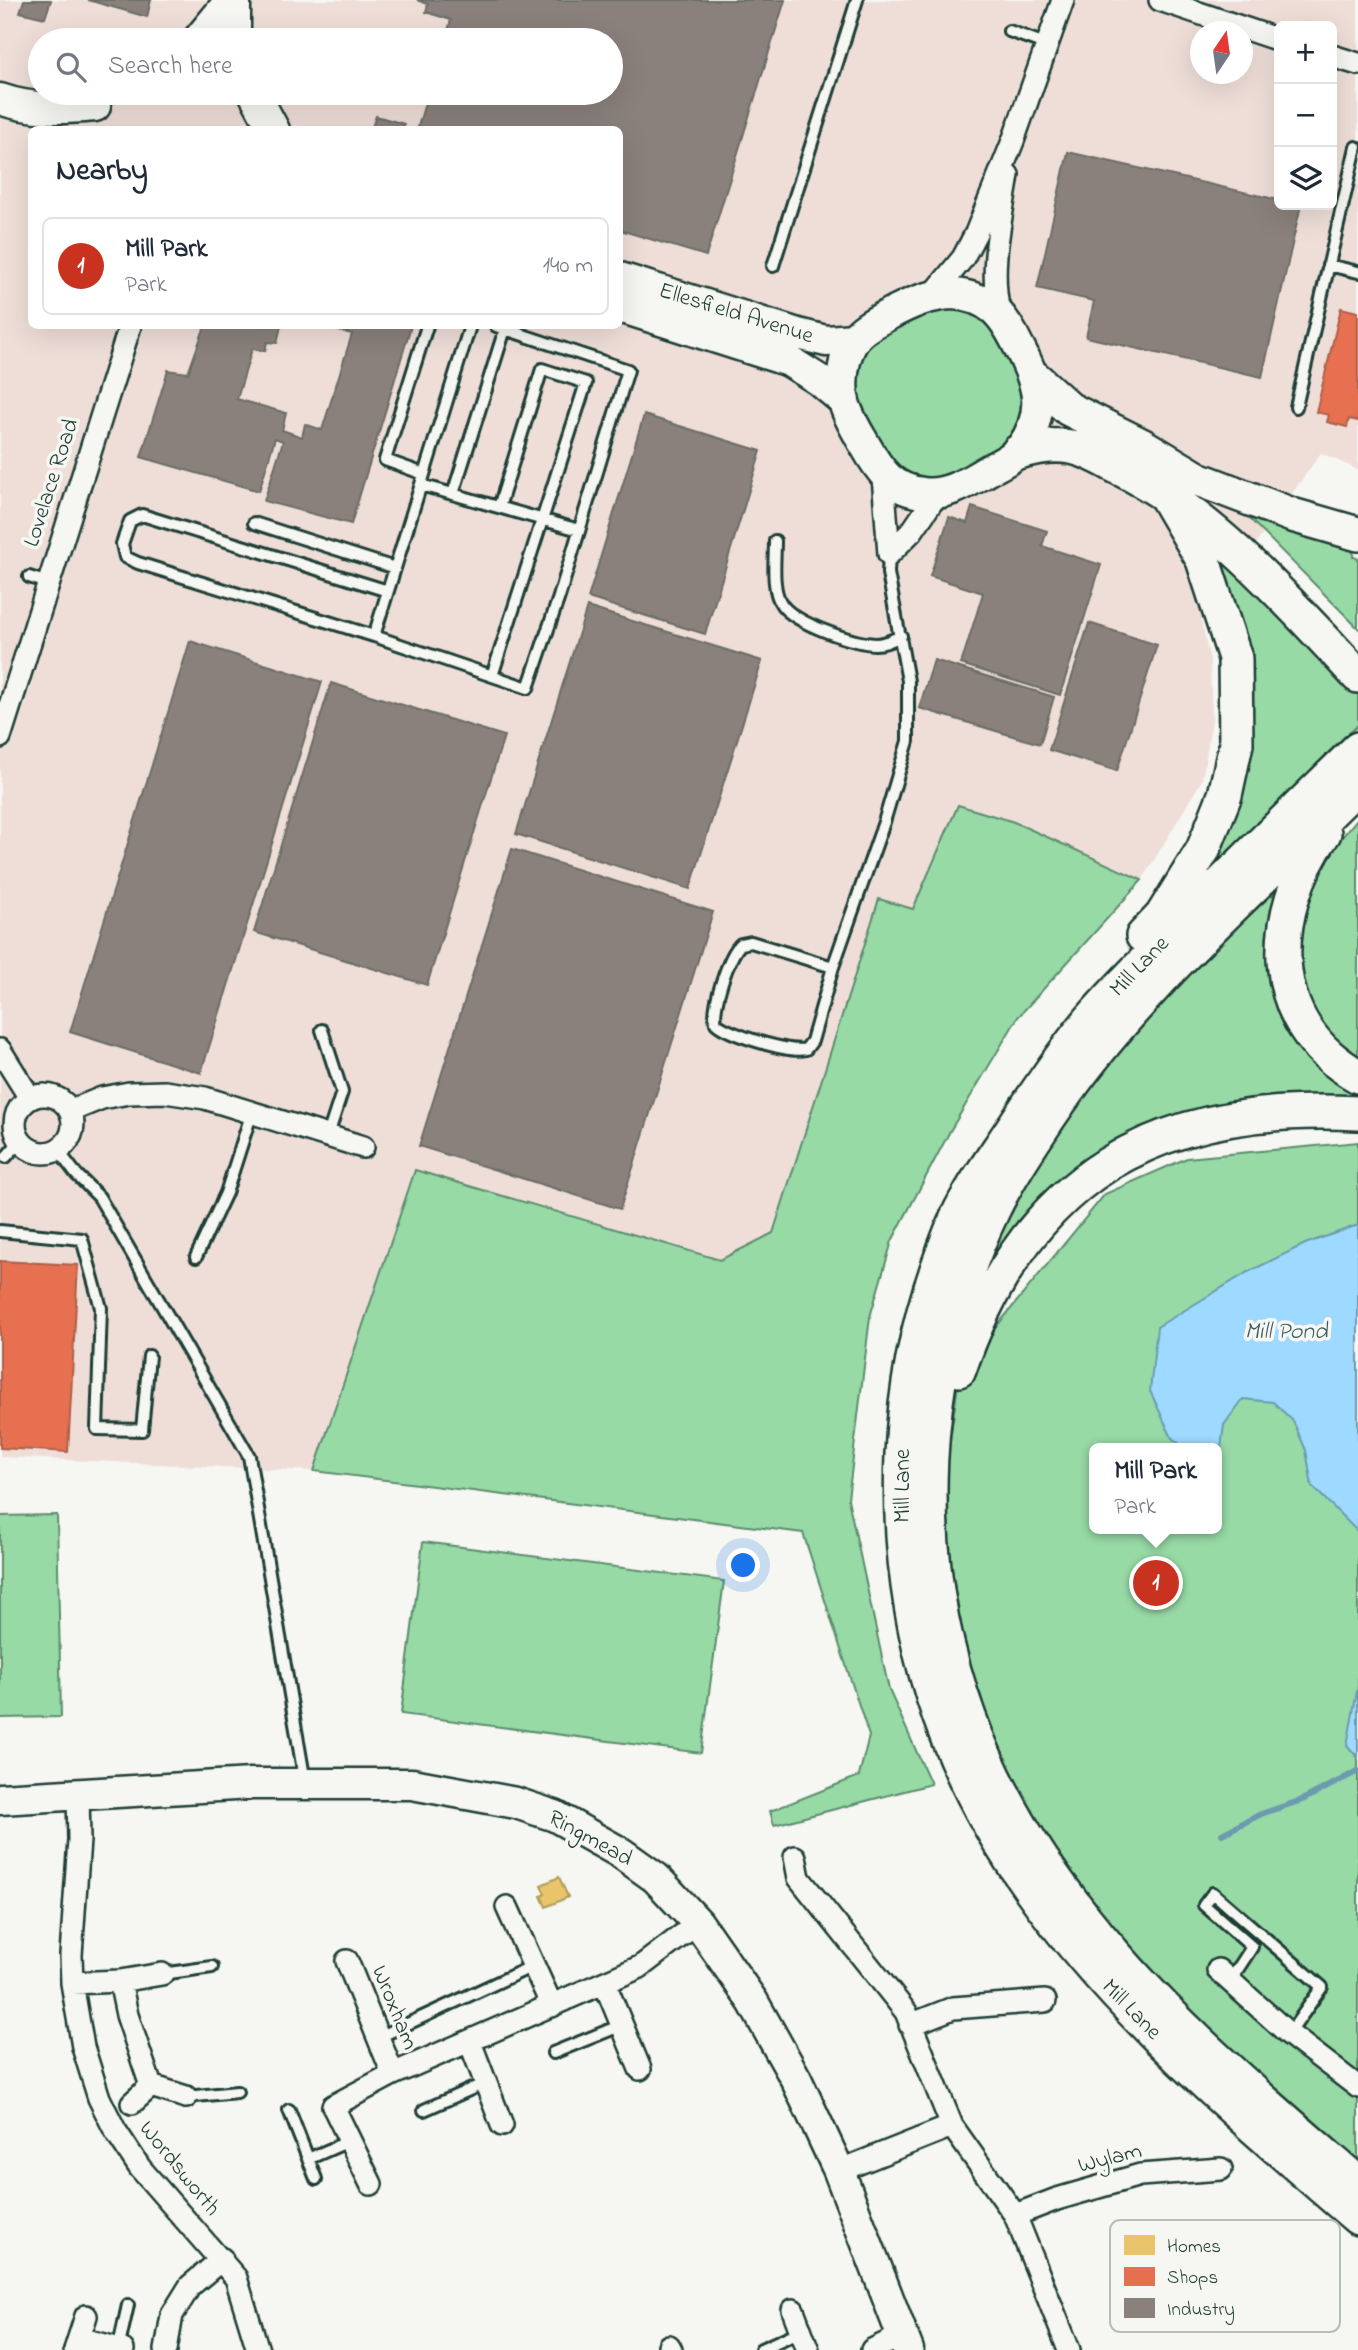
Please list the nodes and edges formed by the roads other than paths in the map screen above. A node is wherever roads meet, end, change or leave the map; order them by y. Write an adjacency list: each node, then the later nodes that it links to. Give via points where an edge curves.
1 (233, 0): 5 (street); 6 (street)
2 (857, 0): 20 (lane)
3 (1063, 0): 9 (street)
4 (1160, 0): 8 (street)
5 (208, 28)
6 (234, 28)
7 (1009, 31): 9 (lane)
8 (1274, 38)
9 (1048, 45): 17 (street)
10 (1337, 58): 11 (street)
11 (1358, 64)
12 (10, 103): 14 (street); 15 (street)
13 (260, 105): 16 (street)
14 (98, 109)
15 (44, 126)
16 (272, 126)
17 (1013, 142): 23 (street, via 963,258); 25 (street, via 995,259)
18 (1356, 147): 19 (lane)
19 (1328, 265): 21 (lane); 34 (lane)
20 (772, 266)
21 (1358, 272)
22 (623, 279): 31 (street, Ellesfield Avenue, via 798,334 826,341)
23 (932, 296): 25 (street, via 971,297); 31 (street, via 882,318)
24 (623, 308): 33 (street, Ellesfield Avenue, via 789,361)
25 (999, 312): 32 (street)
26 (130, 329): 56 (street, Lovelace Road, via 38,580)
27 (426, 329): 37 (lane, via 384,460)
28 (469, 329): 37 (lane)
29 (499, 329): 39 (lane)
30 (506, 329): 45 (lane, via 628,370)
31 (854, 339): 33 (street, via 843,375)
32 (1035, 378): 35 (street, via 1036,416); 38 (main road, via 1069,409)
33 (844, 401): 36 (street)
34 (1296, 407)
35 (1018, 452): 40 (street); 41 (main road, via 1046,446 1082,450)
36 (883, 476): 40 (street, via 904,490); 48 (street)
37 (423, 479): 39 (lane); 49 (lane)
38 (1198, 479): 46 (main road); 53 (main road)
39 (453, 494): 42 (lane)
40 (938, 494): 48 (street)
41 (1166, 495): 54 (main road, via 1220,536); 71 (main road, via 1202,559 1235,658 1236,744 1225,796 1203,850 1162,916 1065,1028 997,1130)
42 (499, 507): 43 (lane); 43 (lane, via 542,369 586,383)
43 (543, 519): 45 (lane); 55 (lane)
44 (254, 523): 49 (lane)
45 (579, 530): 55 (lane, via 528,688)
46 (1358, 534)
47 (775, 541): 52 (lane, via 777,591 782,605 796,618 817,629 873,644)
48 (889, 554): 52 (lane, via 890,587)
49 (395, 568): 50 (lane)
50 (388, 591): 51 (lane); 51 (lane, via 142,515 127,526 122,544 125,557 138,563)
51 (374, 636): 55 (lane)
52 (901, 636): 58 (lane, via 908,681 908,741)
53 (1358, 649)
54 (1358, 676)
55 (492, 677)
56 (0, 737)
57 (1354, 771): 61 (main road, via 1306,862 1290,909 1284,961 1288,993 1300,1022 1323,1050); 71 (main road, Mill Lane, via 1221,882 1088,1022); 75 (main road, Mill Lane, via 1084,1068 1032,1143 994,1209 968,1271 940,1371)
58 (833, 967): 58 (lane, via 806,1049 793,1051 716,1023 714,1010 733,952 741,944 751,942)
59 (322, 1030): 66 (lane, via 342,1092)
60 (0, 1050): 62 (street)
61 (1358, 1076)
62 (30, 1098): 63 (street, via 48,1095); 67 (street, via 15,1117)
63 (70, 1111): 64 (street, via 102,1097 165,1092); 69 (street, via 72,1133)
64 (252, 1112): 66 (street); 73 (lane, via 226,1193)
65 (1358, 1113): 75 (main road, via 1298,1111 1220,1121 1135,1149 1082,1181 1027,1236 998,1279 966,1349)
66 (328, 1135): 68 (street)
67 (20, 1141): 69 (street, via 41,1153); 70 (lane)
68 (363, 1147)
69 (57, 1149): 76 (lane, via 99,1197 249,1456)
70 (6, 1157)
71 (967, 1198): 118 (main road, Mill Lane, via 935,1275 913,1349 906,1386 901,1479 909,1597 947,1738 1003,1850 1087,1964 1174,2055)
72 (0, 1231): 74 (lane, via 82,1239 102,1308 97,1429 142,1430)
73 (195, 1257)
74 (149, 1356)
75 (930, 1452): 115 (main road, Mill Lane, via 932,1537 949,1648 969,1717 1008,1803 1072,1901 1143,1984 1225,2066)
76 (305, 1783): 77 (street, Ringmead); 81 (street, Ringmead, via 412,1784 505,1800 555,1816 656,1878)
77 (78, 1795): 78 (street, Ringmead); 88 (street, Wordsworth)
78 (0, 1799)
79 (795, 1857): 93 (street, via 799,1878 906,2012)
80 (507, 1907): 83 (street)
81 (698, 1923): 89 (street, Wroxham, via 640,1967); 113 (street, Ringmead, via 753,2002)
82 (347, 1961): 95 (street, Wroxham)
83 (533, 1966): 91 (street); 95 (lane)
84 (212, 1967): 85 (lane)
85 (162, 1975): 87 (street)
86 (1224, 1976): 94 (street); 94 (lane, via 1252,1947 1204,1905 1213,1893 1322,1987)
87 (120, 1981): 88 (street); 101 (street, Wordsworth)
88 (72, 1983): 119 (street, Wordsworth, via 83,2047 115,2130 140,2168)
89 (605, 1984): 91 (street, Wroxham); 92 (street)
90 (1045, 2001): 93 (street, via 953,2008)
91 (552, 2006): 96 (street, Wroxham)
92 (622, 2025): 97 (lane); 98 (street)
93 (910, 2025): 109 (street)
94 (1289, 2034): 102 (street)
95 (377, 2038): 99 (street, Wroxham)
96 (470, 2042): 99 (street, Wroxham); 100 (street)
97 (553, 2053)
98 (640, 2069)
99 (393, 2074): 110 (street, Wroxham, via 333,2106)
100 (485, 2082): 107 (lane); 108 (street)
101 (151, 2086): 104 (street, Wordsworth); 105 (street, Wordsworth)
102 (1358, 2087)
103 (237, 2092): 104 (lane, Wordsworth)
104 (186, 2097)
105 (132, 2103)
106 (289, 2110): 111 (lane)
107 (424, 2110)
108 (502, 2125)
109 (952, 2126): 113 (street); 117 (street)
110 (349, 2141): 111 (lane); 116 (street, Wroxham)
111 (308, 2159): 114 (lane)
112 (1221, 2169): 117 (street, Wylam, via 1140,2175)
113 (839, 2171): 125 (street, Ringmead)
114 (316, 2179)
115 (1358, 2183)
116 (371, 2184)
117 (1014, 2216): 131 (street)
118 (1358, 2218)
119 (222, 2259): 128 (street, via 184,2295 172,2315); 129 (street, Wordsworth, via 236,2278)
120 (128, 2305): 127 (lane)
121 (793, 2311): 123 (street)
122 (86, 2316): 124 (street)
123 (804, 2341): 126 (lane)
124 (77, 2344): 127 (street)
125 (907, 2345): 130 (street)
126 (761, 2349)
127 (120, 2350)
128 (166, 2350)
129 (258, 2350)
130 (872, 2350)
131 (1069, 2350)

